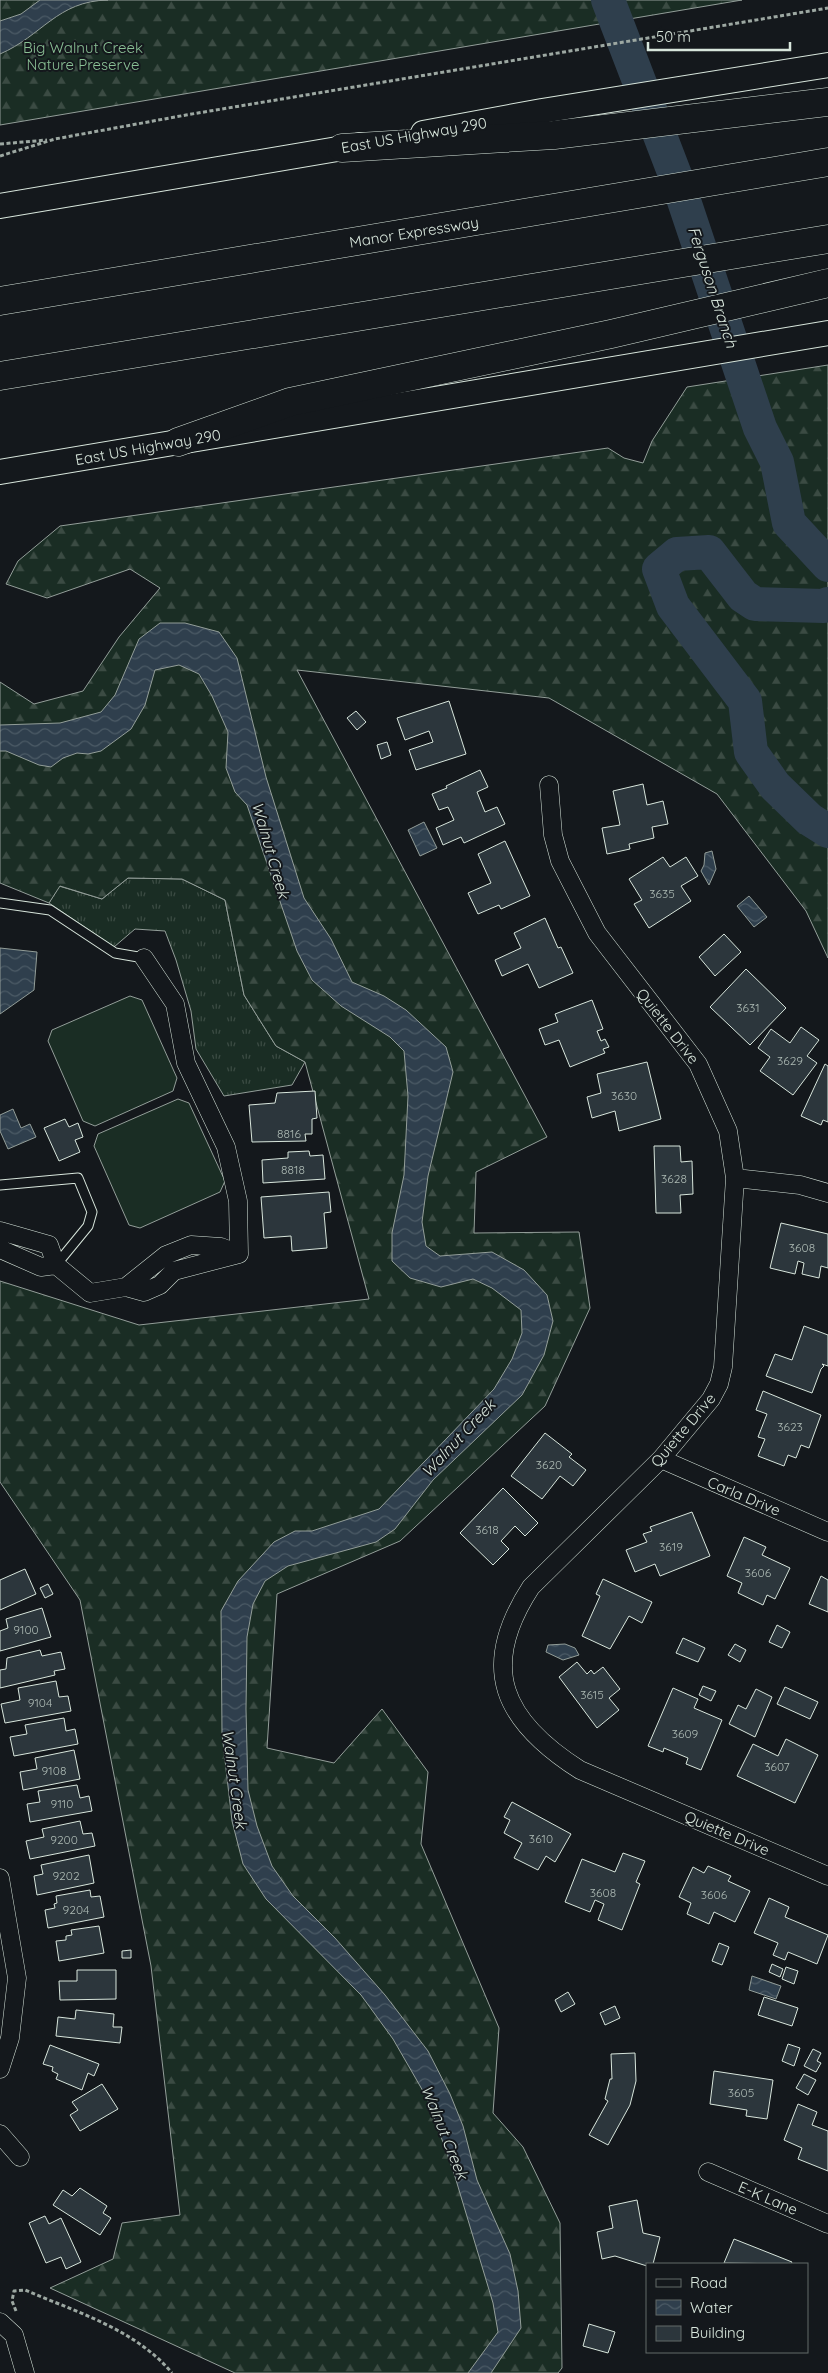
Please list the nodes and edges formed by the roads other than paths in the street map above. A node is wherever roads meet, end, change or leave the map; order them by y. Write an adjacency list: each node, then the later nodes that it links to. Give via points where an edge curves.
1 (828, 65): 3 (main road, East US Highway 290, via 542,111)
2 (828, 102): 3 (highway, via 554,136)
3 (342, 148): 5 (main road, East US Highway 290)
4 (828, 162): 8 (highway, Manor Expressway)
5 (0, 206)
6 (828, 240): 10 (highway)
7 (817, 286): 11 (highway, via 611,334 290,402)
8 (0, 301)
9 (825, 334): 11 (main road, East US Highway 290)
10 (0, 376)
11 (178, 442): 12 (main road, East US Highway 290)
12 (0, 472)
13 (549, 785): 16 (street, Quiette Drive, via 553,835 560,861 597,933 698,1064 728,1131)
14 (0, 903): 15 (lane, via 50,910 115,953)
15 (144, 958): 21 (street, via 175,1004 186,1063 226,1147 238,1200 239,1254 174,1271 160,1286 144,1292 126,1286 90,1292)
16 (735, 1178): 18 (street, via 800,1185); 22 (street, Quiette Drive, via 723,1367 719,1384 701,1413)
17 (0, 1184): 21 (lane, via 78,1178 92,1212 88,1226)
18 (828, 1193)
19 (0, 1231): 21 (street, via 49,1245)
20 (0, 1249): 21 (street, via 41,1267)
21 (56, 1265)
22 (661, 1459): 23 (street, Carla Drive); 24 (street, Quiette Drive, via 531,1587 518,1608 503,1655 503,1680 512,1706 527,1729 551,1752 580,1770)
23 (828, 1532)
24 (828, 1876)
25 (0, 1878): 26 (street, via 17,1978 10,2038)
26 (0, 2068)
27 (0, 2134): 28 (street)
28 (20, 2157)
29 (708, 2172): 30 (street, E-K Lane)
30 (828, 2224)
31 (0, 2322): 32 (street, via 14,2335)
32 (25, 2373)

